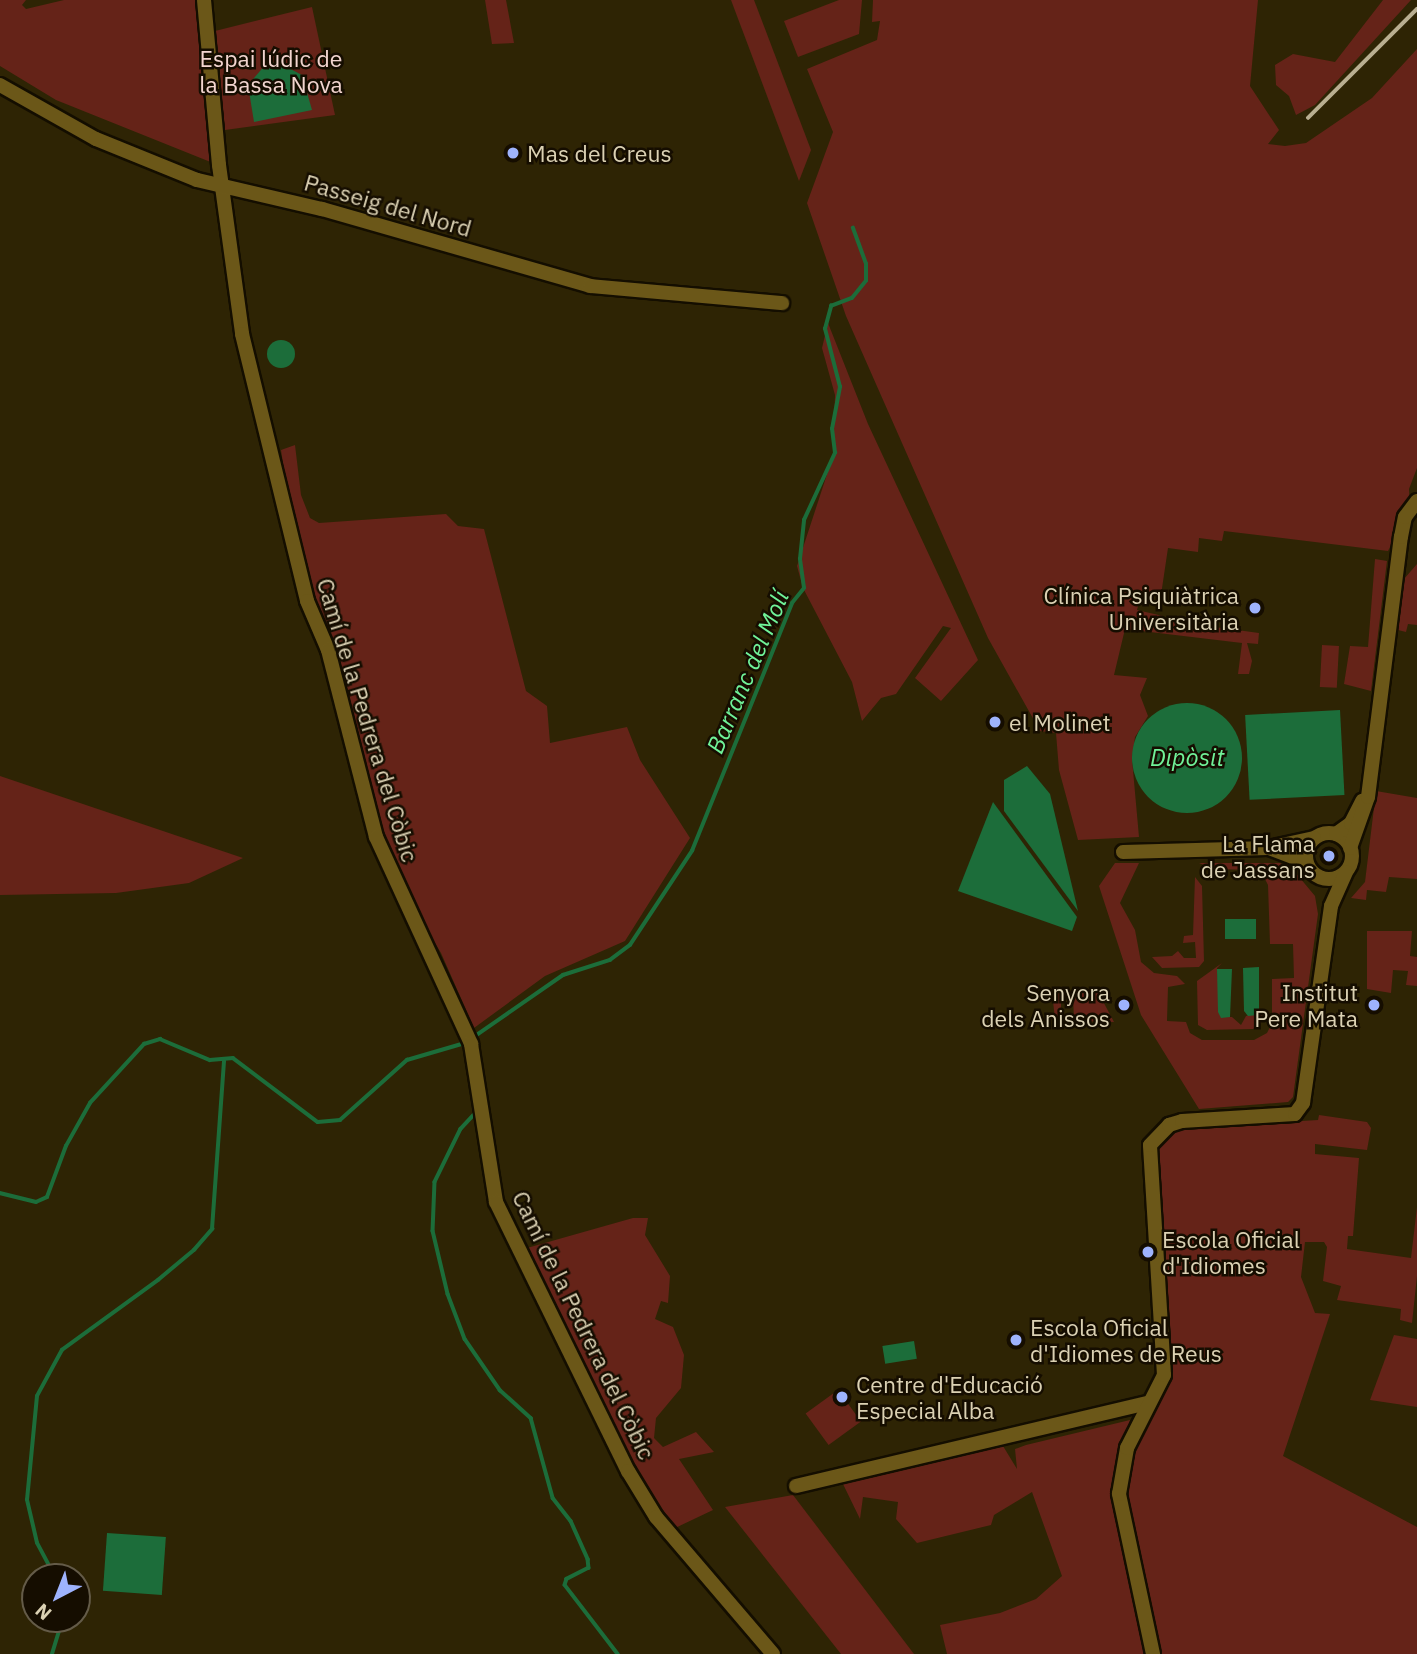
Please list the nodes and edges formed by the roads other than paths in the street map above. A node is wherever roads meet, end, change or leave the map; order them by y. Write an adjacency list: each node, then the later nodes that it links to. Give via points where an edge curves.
1 (204, 0): 3 (street, Camí de la Pedrera del Còbic)
2 (0, 85): 3 (street, Passeig del Nord, via 96,139)
3 (222, 185): 4 (street, Passeig del Nord, via 425,237 590,286); 18 (street, Camí de la Pedrera del Còbic, via 242,334 307,601 328,650 376,837 471,1044 496,1202 628,1471 656,1517)
4 (782, 303)
5 (1417, 501): 6 (street, via 1405,517 1401,537)
6 (1368, 788): 7 (street, via 1351,823); 10 (street, via 1363,822)
7 (1336, 834): 8 (street); 10 (street)
8 (1314, 838): 9 (street); 12 (street, via 1307,847)
9 (1268, 848): 11 (street); 12 (street)
10 (1350, 848): 13 (street)
11 (1123, 852)
12 (1306, 862): 14 (street)
13 (1346, 872): 14 (street, via 1333,879); 15 (street)
14 (1318, 877): 15 (street)
15 (1331, 906): 16 (street, via 1303,1103 1295,1114 1182,1121 1169,1125 1150,1145 1164,1375)
16 (1147, 1403): 17 (street); 19 (street, via 1127,1448 1119,1494)
17 (796, 1486)
18 (773, 1654)
19 (1153, 1654)

